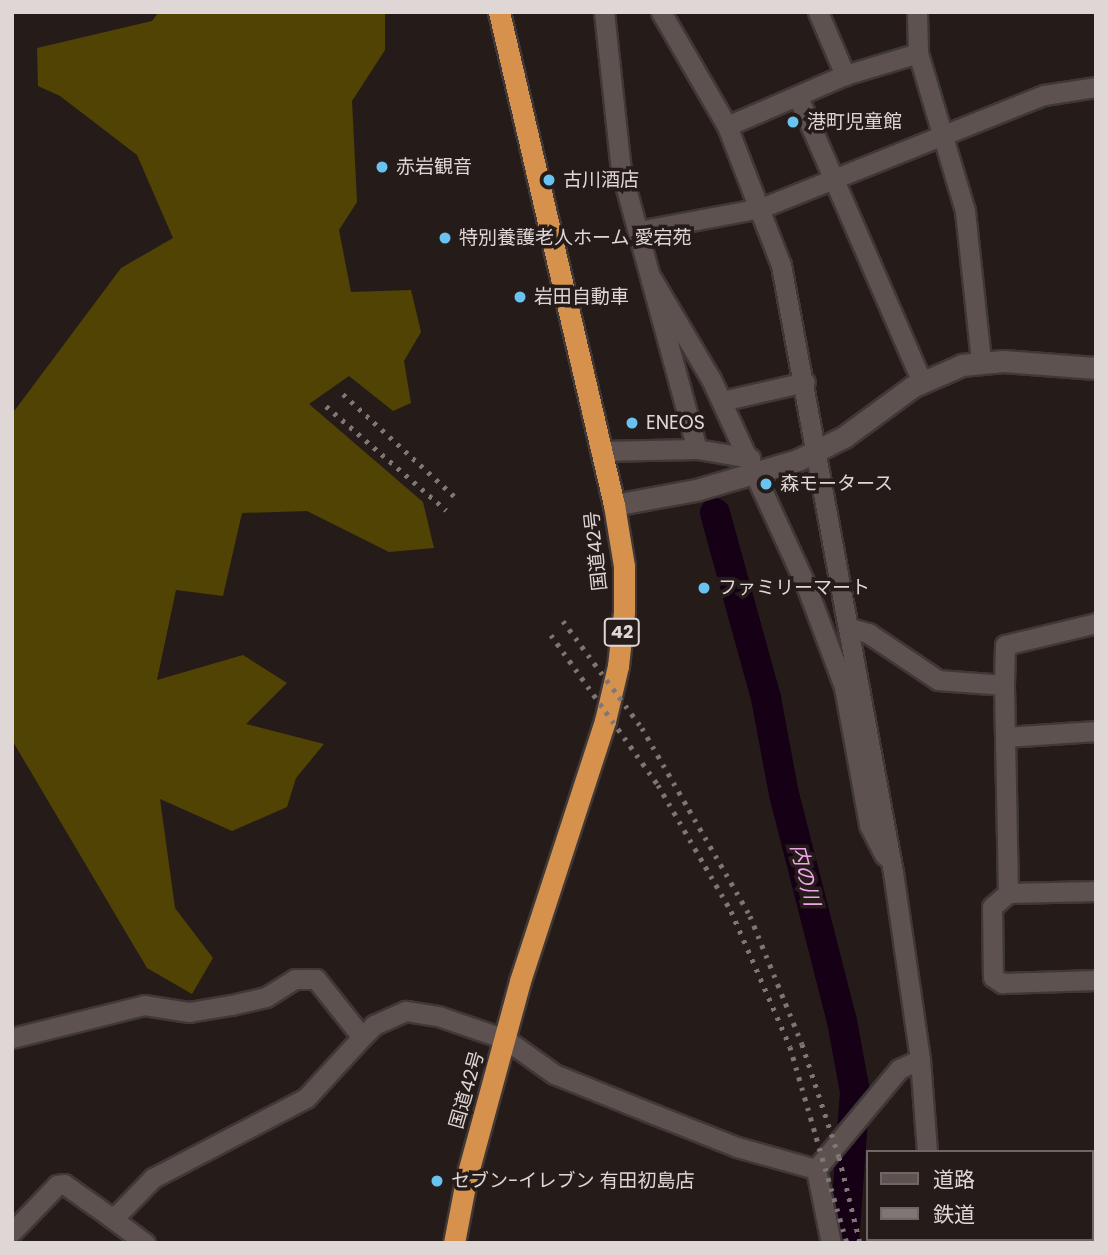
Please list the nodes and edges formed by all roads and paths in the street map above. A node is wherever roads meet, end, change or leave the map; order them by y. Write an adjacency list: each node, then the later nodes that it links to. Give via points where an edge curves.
1 (499, 12): 22 (highway, 国道42号 / 42)
2 (604, 12): 14 (street, via 616,143)
3 (661, 12): 10 (street)
4 (818, 12): 7 (street)
5 (918, 12): 6 (street)
6 (918, 53): 7 (street); 11 (street)
7 (845, 75): 9 (street)
8 (1096, 87): 11 (street, via 1044,95)
9 (798, 97): 10 (street); 12 (street)
10 (727, 126): 13 (street)
11 (940, 133): 12 (street); 16 (street, via 965,211)
12 (833, 179): 13 (street); 19 (street)
13 (761, 208): 14 (street); 18 (street, via 781,265)
14 (638, 231): 15 (street)
15 (652, 279): 20 (street); 21 (street)
16 (981, 361): 17 (street); 19 (street)
17 (1096, 369)
18 (806, 382): 20 (street); 23 (street)
19 (922, 382): 23 (street)
20 (722, 401): 24 (street)
21 (697, 449): 22 (street); 24 (street)
22 (600, 451): 25 (highway, 国道42号 / 42)
23 (817, 452): 24 (street); 27 (street)
24 (754, 465): 25 (street); 31 (street, via 839,675 869,825)
25 (614, 505): 37 (highway, 国道42号 / 42, via 624,566 618,666 595,757)
26 (1096, 624): 28 (street, via 1005,645)
27 (849, 628): 28 (street, via 868,633 938,680); 31 (street)
28 (1004, 685): 30 (street)
29 (1096, 731): 30 (street)
30 (1005, 737): 33 (street)
31 (893, 872): 38 (street)
32 (1096, 891): 33 (street)
33 (1007, 893): 34 (street, via 992,907 993,977 1002,984)
34 (1096, 981)
35 (362, 1037): 36 (street, via 332,994 316,979 304,978 266,997 231,1005 189,1012 144,1005); 37 (street, via 374,1025 406,1011 438,1016); 41 (street, via 306,1098 153,1178 117,1215)
36 (12, 1038)
37 (505, 1039): 40 (street, via 567,1079 737,1147); 44 (highway, 国道42号 / 42, via 466,1180)
38 (920, 1059): 39 (street); 40 (street, via 899,1069)
39 (927, 1150)
40 (816, 1169): 45 (street, via 814,1178)
41 (109, 1216): 42 (street, via 64,1184 57,1185); 43 (street)
42 (12, 1232)
43 (145, 1243)
44 (454, 1243)
45 (831, 1243)

